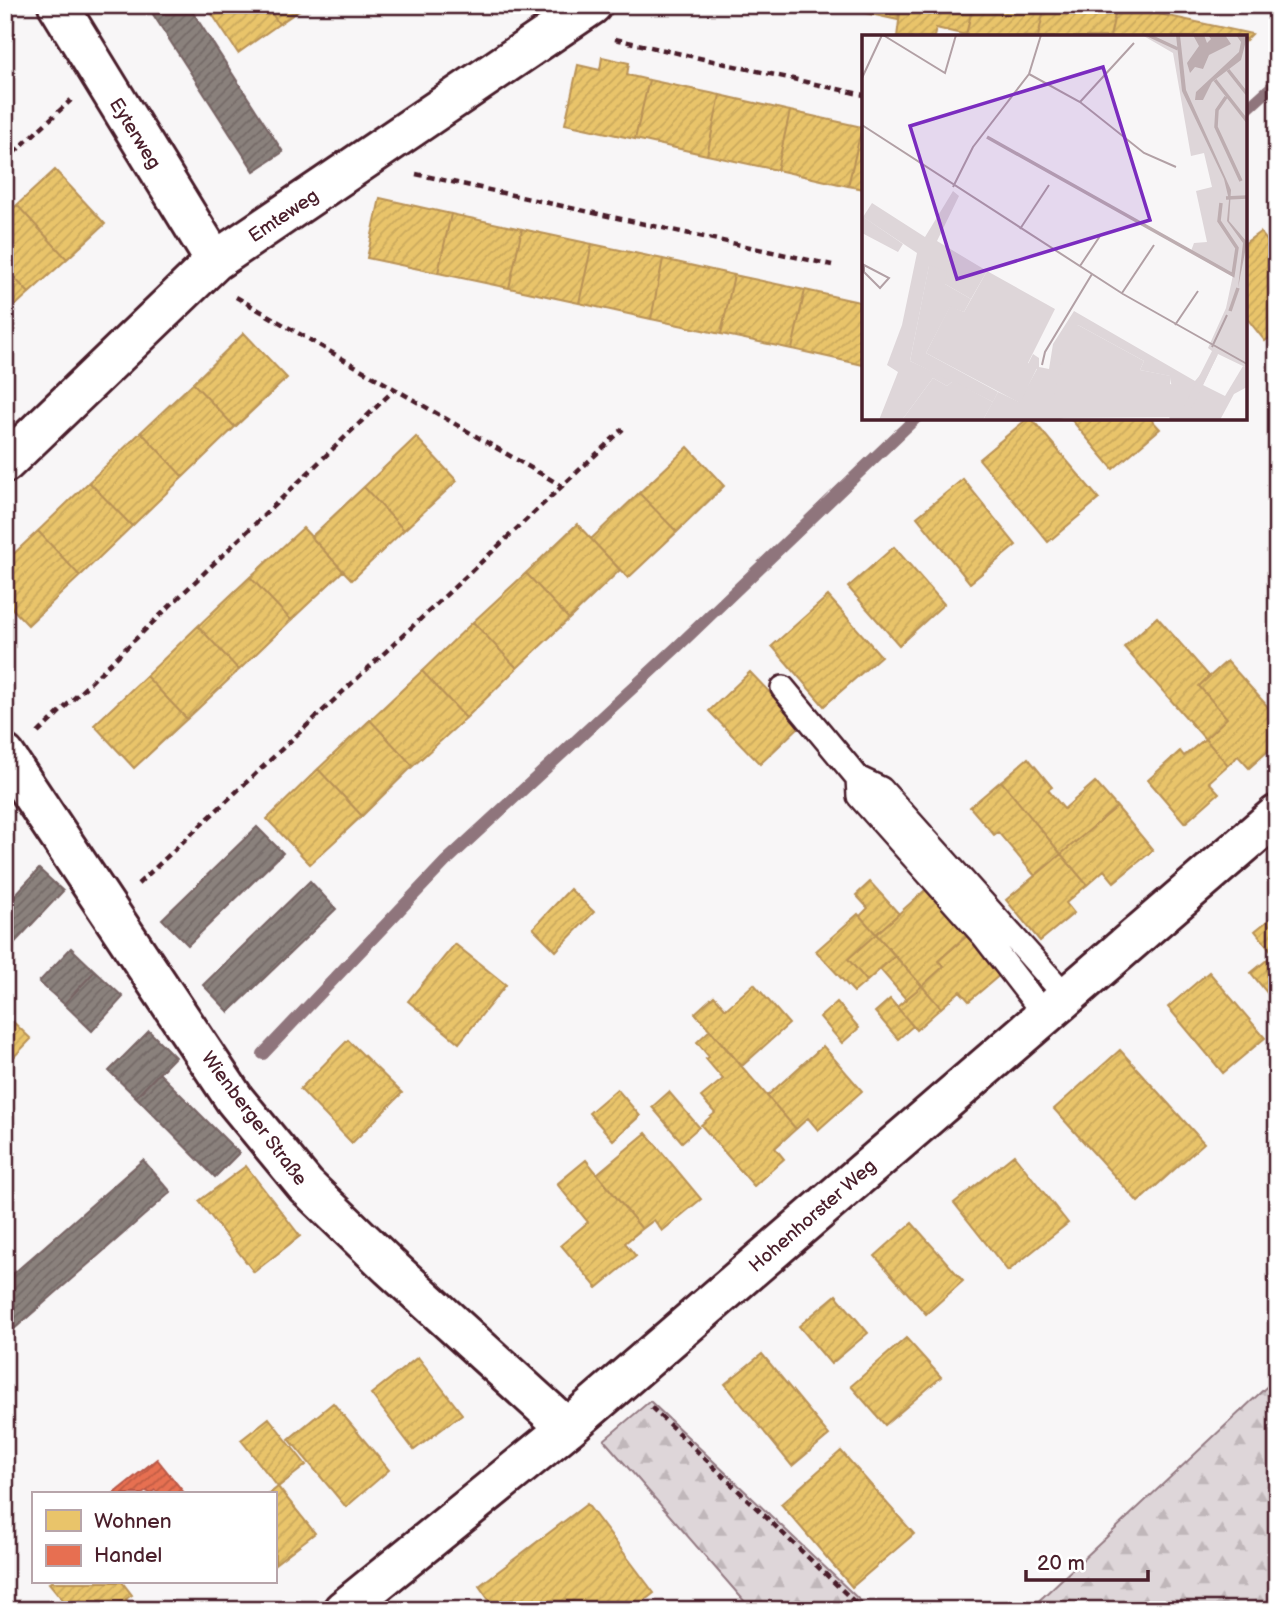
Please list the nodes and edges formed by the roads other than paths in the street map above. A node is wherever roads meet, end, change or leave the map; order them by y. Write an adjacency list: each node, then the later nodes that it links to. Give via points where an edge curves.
1 (58, 5): 3 (street, Eyterweg)
2 (576, 16): 3 (street, Emteweg)
3 (215, 261): 4 (street, Emteweg)
4 (5, 463)
5 (783, 688): 8 (lane, via 858,778 859,796 983,935)
6 (7, 757): 9 (street, Wienberger Straße, via 235,1100 306,1186)
7 (1277, 815): 8 (street, Hohenhorster Weg)
8 (1055, 1006): 9 (street, Hohenhorster Weg)
9 (567, 1428): 10 (street, Hohenhorster Weg)
10 (343, 1610)

